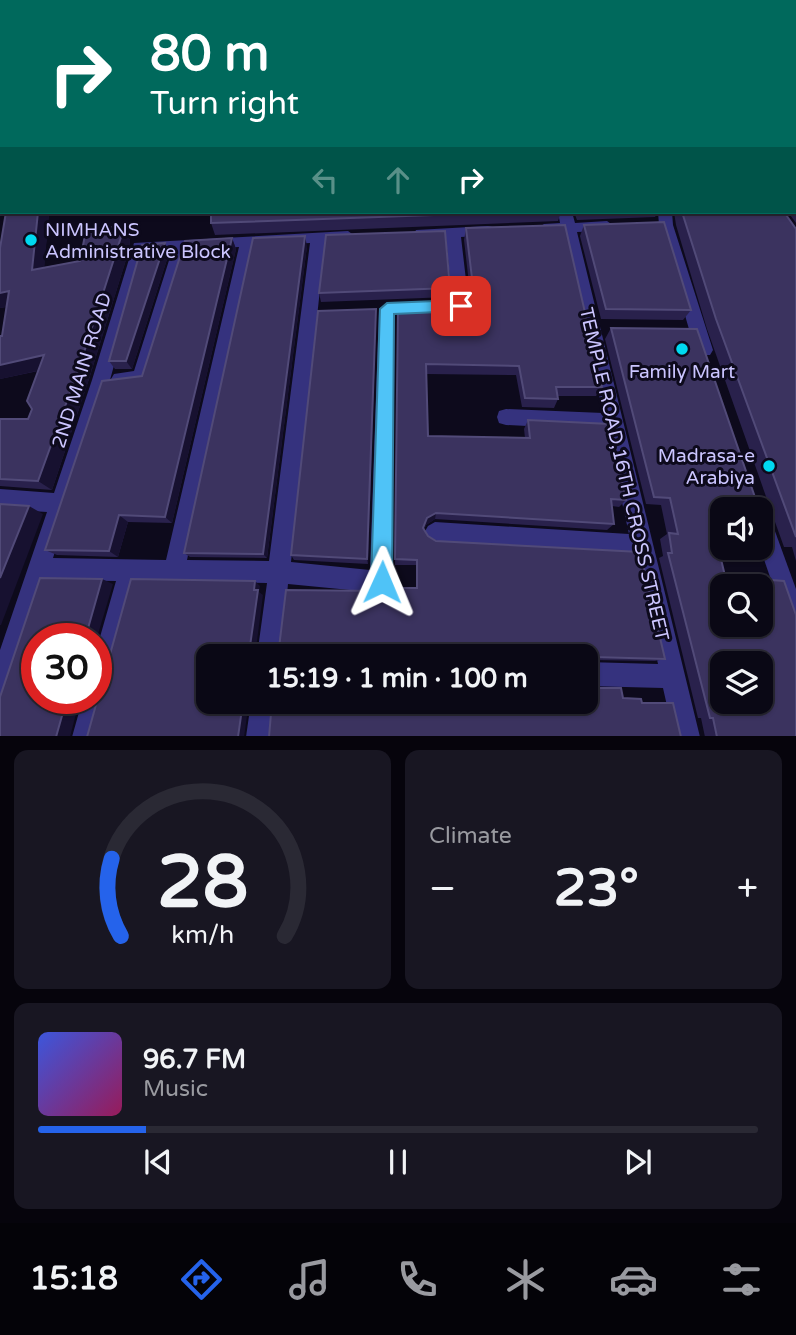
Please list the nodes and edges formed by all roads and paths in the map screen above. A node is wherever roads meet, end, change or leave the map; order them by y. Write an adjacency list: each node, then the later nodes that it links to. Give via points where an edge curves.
1 (294, 0): 2 (street)
2 (309, 0)
3 (566, 220): 5 (street); 6 (street); 19 (street, TEMPLE ROAD,16TH CROSS STREET, via 597,329)
4 (662, 220): 16 (street, via 690,330)
5 (629, 226)
6 (530, 229)
7 (504, 230): 8 (street)
8 (453, 233): 9 (street); 14 (street, via 461,306)
9 (399, 235)
10 (372, 236): 11 (street, 2ND MAIN ROAD)
11 (318, 237): 12 (street, 2ND MAIN ROAD); 28 (street, via 316,312)
12 (248, 240): 13 (street, 2ND MAIN ROAD); 27 (street)
13 (182, 244): 17 (street, via 140,379); 17 (street, 2ND MAIN ROAD, via 139,247)
14 (424, 307)
15 (387, 309): 28 (street, via 382,582)
16 (710, 368)
17 (101, 380): 21 (street, 2ND MAIN ROAD)
18 (506, 417): 19 (street)
19 (613, 422): 23 (street, TEMPLE ROAD,16TH CROSS STREET)
20 (0, 499): 21 (street)
21 (61, 503): 25 (street, 2ND MAIN ROAD)
22 (435, 533): 23 (street)
23 (643, 545): 34 (street, TEMPLE ROAD,16TH CROSS STREET)
24 (773, 554): 29 (street)
25 (38, 569): 26 (street); 30 (street, 2ND MAIN ROAD)
26 (130, 571): 27 (street); 31 (street)
27 (174, 571): 28 (street)
28 (279, 572): 32 (street)
29 (796, 621)
30 (8, 638): 35 (street, 2ND MAIN ROAD)
31 (112, 638)
32 (270, 644)
33 (598, 674): 34 (street)
34 (673, 676): 40 (street, TEMPLE ROAD,16TH CROSS STREET)
35 (0, 685)
36 (91, 714): 38 (street)
37 (262, 714): 39 (street)
38 (85, 736)
39 (259, 736)
40 (687, 736)

